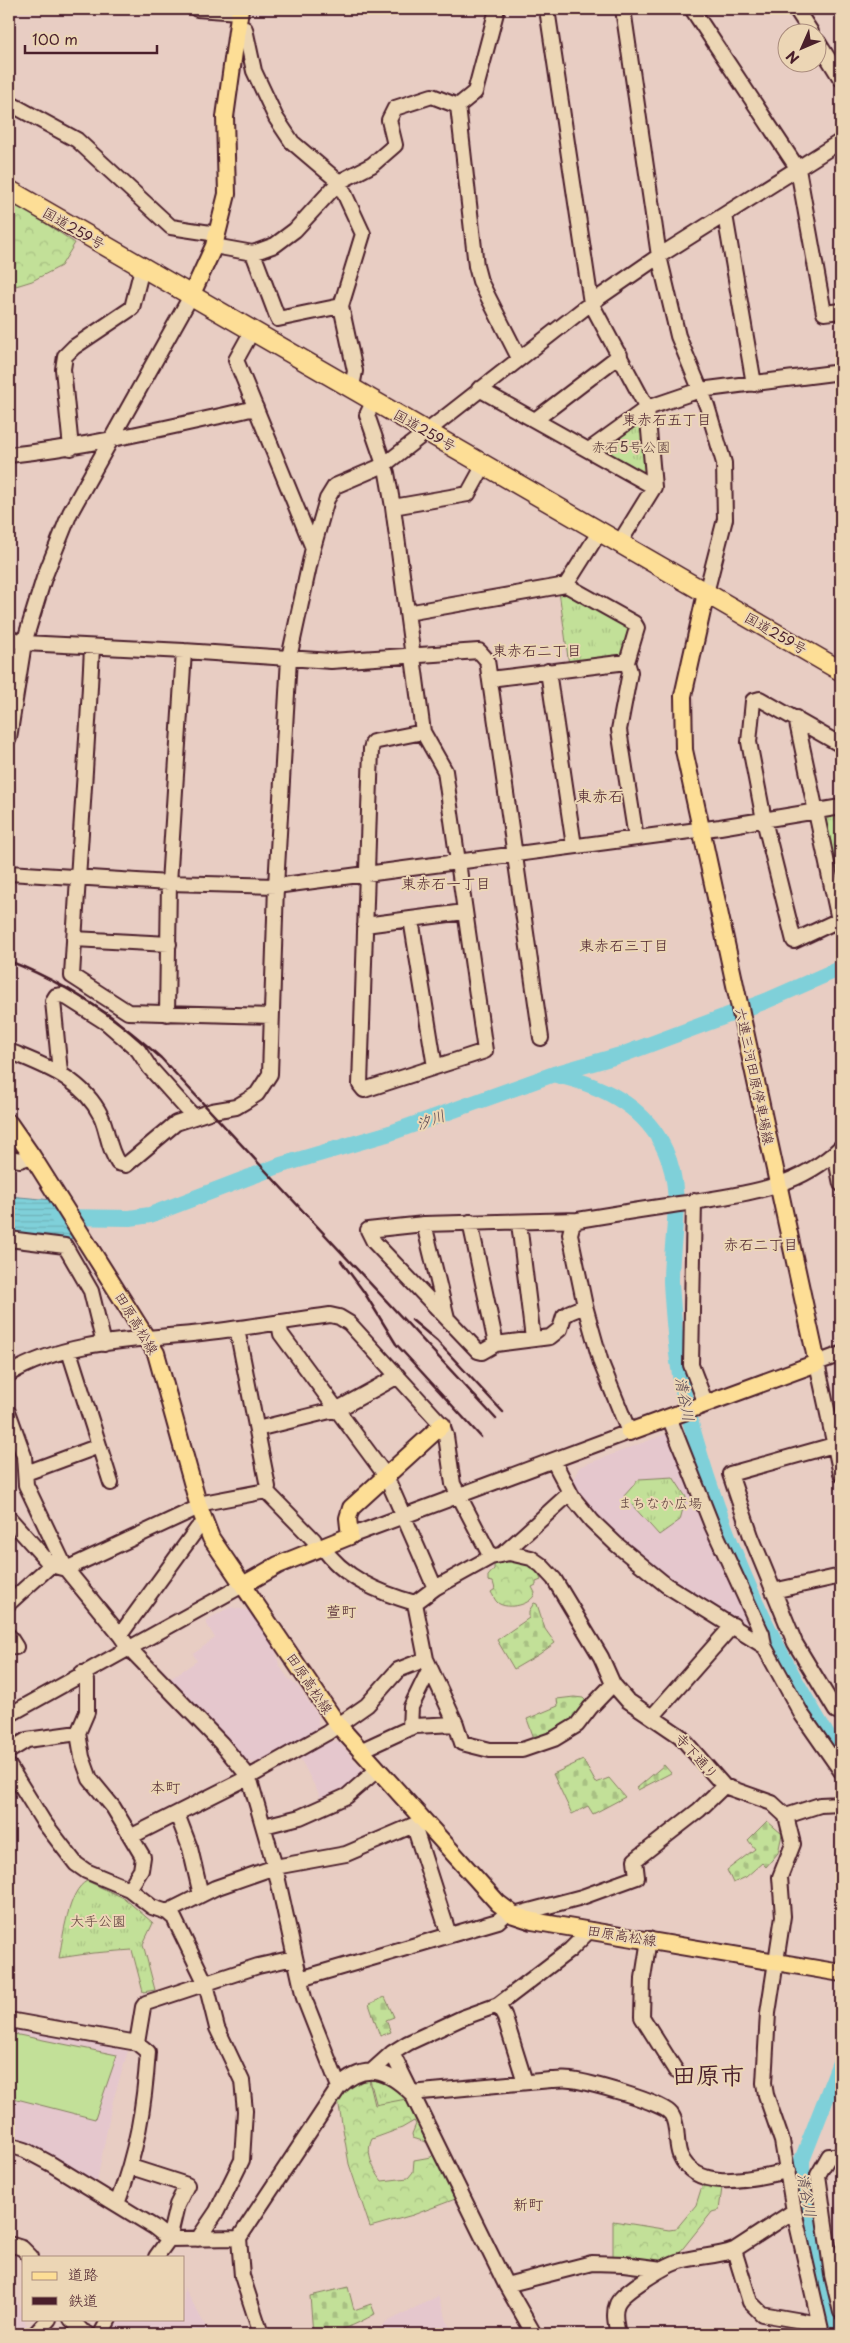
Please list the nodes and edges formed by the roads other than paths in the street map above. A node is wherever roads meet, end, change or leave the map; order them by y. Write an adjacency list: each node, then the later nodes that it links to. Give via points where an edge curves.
1 (197, 9): 6 (street)
2 (546, 9): 24 (street)
3 (623, 9): 21 (street)
4 (692, 9): 15 (street)
5 (796, 9): 8 (street)
6 (239, 10): 9 (main road)
7 (500, 10): 13 (street, via 476,92)
8 (804, 22)
9 (237, 29): 16 (street, via 245,29 254,71 276,118 292,142); 19 (main road, via 226,117 227,194)
10 (828, 58): 11 (street)
11 (841, 79)
12 (9, 103): 19 (street, via 77,140 171,227)
13 (458, 106): 16 (street, via 432,96 395,108 390,120 395,145 372,165); 29 (street, via 476,266 480,281)
14 (841, 141): 15 (street)
15 (798, 169): 18 (street); 26 (street, via 824,313)
16 (339, 182): 20 (street, via 295,230 275,245); 25 (street, via 363,234)
17 (9, 190): 22 (highway, 国道259号)
18 (725, 215): 21 (street); 31 (street)
19 (215, 240): 20 (street); 23 (main road)
20 (253, 253): 25 (street, via 278,319)
21 (659, 256): 24 (street); 34 (street, via 678,336)
22 (142, 268): 23 (highway, 国道259号); 41 (street, via 132,308 65,356 63,369)
23 (191, 296): 27 (highway, 国道259号); 40 (street)
24 (591, 303): 28 (street); 29 (street)
25 (341, 306): 32 (street, via 355,371)
26 (841, 311)
27 (252, 330): 32 (highway, 国道259号); 36 (street, via 236,360)
28 (620, 355): 37 (street); 38 (street)
29 (519, 358): 33 (street)
30 (841, 372): 31 (street)
31 (754, 384): 34 (street)
32 (352, 388): 35 (highway, 国道259号)
33 (479, 389): 38 (street); 39 (street)
34 (700, 390): 37 (street); 52 (street, via 724,463 725,519)
35 (374, 400): 39 (highway, 国道259号); 44 (street, via 367,415)
36 (256, 408): 40 (street); 50 (street)
37 (647, 408): 42 (street); 46 (street)
38 (535, 420): 42 (street)
39 (426, 430): 44 (street); 45 (highway, 国道259号)
40 (110, 441): 41 (street); 55 (street, via 70,513 44,578)
41 (71, 448): 43 (street)
42 (589, 450): 46 (street)
43 (9, 455)
44 (384, 465): 47 (street); 50 (street, via 334,486)
45 (484, 465): 47 (street, via 468,494); 48 (highway, 国道259号)
46 (654, 486): 49 (street)
47 (393, 507): 53 (street)
48 (600, 531): 49 (highway, 国道259号); 51 (street)
49 (620, 542): 52 (highway, 国道259号)
50 (313, 548): 59 (street)
51 (566, 585): 53 (street); 60 (street, via 634,623 637,628)
52 (706, 593): 61 (highway, 国道259号); 71 (main road, 六連三河田原停車場線, via 683,696 684,750)
53 (407, 613): 58 (street)
54 (9, 638): 55 (street)
55 (24, 643): 56 (street); 66 (street)
56 (92, 647): 57 (street); 78 (street)
57 (184, 651): 59 (street); 79 (street)
58 (412, 656): 59 (street, via 331,661); 63 (street, via 479,651 487,660); 65 (street)
59 (289, 658): 80 (street)
60 (627, 662): 62 (street); 72 (street, via 630,672 618,730)
61 (841, 671)
62 (548, 672): 63 (street); 73 (street)
63 (490, 679): 74 (street)
64 (796, 718): 67 (street); 69 (street); 70 (street, via 760,699 754,701 749,742)
65 (423, 732): 75 (street, via 445,771); 76 (street, via 373,742)
66 (9, 738)
67 (841, 745)
68 (841, 807): 69 (street)
69 (815, 811): 70 (street); 70 (street, via 839,920 794,941)
70 (764, 820): 71 (street)
71 (702, 829): 72 (street); 97 (main road, 六連三河田原停車場線)
72 (636, 838): 73 (street)
73 (574, 846): 74 (street)
74 (515, 853): 75 (street); 88 (street)
75 (456, 861): 76 (street); 81 (street)
76 (368, 872): 80 (street); 83 (street)
77 (9, 874): 78 (street)
78 (77, 878): 79 (street); 84 (street)
79 (170, 883): 80 (street); 85 (street)
80 (276, 886): 87 (street)
81 (464, 912): 82 (street); 90 (street, via 485,1051)
82 (411, 919): 83 (street); 90 (street)
83 (365, 925): 90 (street, via 360,1085 364,1090)
84 (74, 939): 85 (street); 86 (street, via 72,976 128,1012)
85 (169, 944): 86 (street)
86 (167, 1014): 87 (street)
87 (271, 1016): 92 (street, via 270,1074 257,1094 236,1107)
88 (541, 1038)
89 (9, 1052): 91 (street)
90 (435, 1067)
91 (60, 1072): 92 (street, via 77,1086 102,1117 112,1155 118,1163 126,1165 176,1123); 92 (street, via 53,1001 56,996 63,995 107,1023 138,1050)
92 (193, 1116)
93 (9, 1123): 95 (main road, 田原高松線)
94 (838, 1150): 97 (street, via 798,1178); 98 (street)
95 (32, 1156): 96 (street, via 20,1160); 106 (main road, 田原高松線)
96 (9, 1158)
97 (777, 1184): 99 (street, via 744,1195); 117 (main road, 六連三河田原停車場線)
98 (841, 1184)
99 (694, 1202): 100 (street); 120 (street, via 691,1365)
100 (578, 1220): 102 (street); 107 (street, via 570,1234)
101 (470, 1222): 102 (street); 103 (street); 114 (street)
102 (519, 1223): 112 (street)
103 (424, 1224): 108 (street); 108 (street, via 368,1230 374,1242)
104 (9, 1240): 105 (street)
105 (65, 1246): 106 (street); 113 (street, via 92,1291)
106 (89, 1247): 111 (main road, 田原高松線)
107 (585, 1306): 112 (street, via 564,1316 555,1334); 126 (street, via 601,1363)
108 (447, 1319): 114 (street, via 478,1351)
109 (279, 1322): 110 (street); 119 (street, via 330,1315 339,1317 349,1323); 121 (street, via 282,1334)
110 (237, 1329): 111 (street); 125 (street)
111 (148, 1338): 113 (street); 137 (main road, 田原高松線, via 156,1353)
112 (533, 1339): 114 (street)
113 (104, 1344): 115 (street)
114 (496, 1344)
115 (68, 1351): 118 (street, via 27,1363); 128 (street)
116 (841, 1354): 117 (street)
117 (817, 1363): 120 (main road); 127 (street)
118 (9, 1374)
119 (398, 1376): 121 (street); 124 (street)
120 (704, 1405): 123 (main road)
121 (338, 1409): 125 (street); 132 (street)
122 (9, 1414): 130 (street, via 24,1456)
123 (672, 1416): 126 (main road); 154 (street, via 711,1523 762,1634)
124 (442, 1425): 132 (main road); 136 (street)
125 (257, 1429): 134 (street, via 268,1487)
126 (629, 1432): 129 (street)
127 (838, 1443): 131 (street); 149 (street, via 730,1474)
128 (99, 1446): 130 (street); 133 (street)
129 (554, 1462): 135 (street); 136 (street)
130 (26, 1473): 145 (street, via 26,1485)
131 (841, 1474)
132 (386, 1476): 138 (street); 141 (main road, via 351,1508 348,1518)
133 (111, 1483)
134 (266, 1491): 137 (street); 142 (street)
135 (570, 1493): 143 (street); 152 (street, via 592,1521 651,1574)
136 (458, 1497): 138 (street); 143 (street)
137 (199, 1506): 140 (main road, 田原高松線); 145 (street)
138 (405, 1517): 141 (street); 148 (street)
139 (9, 1518): 144 (street)
140 (204, 1524): 147 (main road, 田原高松線); 153 (street, via 197,1529)
141 (350, 1536): 142 (main road)
142 (319, 1547): 147 (main road); 151 (street, via 353,1577 389,1596)
143 (497, 1556): 148 (street); 158 (street, 寺下通り, via 509,1553 531,1558 554,1578 601,1657)
144 (51, 1565): 145 (street); 150 (street)
145 (66, 1570): 153 (street)
146 (841, 1576): 149 (street)
147 (243, 1584): 155 (street); 163 (main road, 田原高松線)
148 (435, 1588): 151 (street)
149 (773, 1591): 159 (street, via 795,1643 836,1711)
150 (9, 1603)
151 (415, 1603): 156 (street)
152 (733, 1625): 154 (street); 161 (street)
153 (120, 1634): 155 (street)
154 (764, 1646): 170 (street, via 802,1715)
155 (128, 1648): 157 (street); 171 (street, via 221,1743)
156 (428, 1663): 162 (street); 163 (street, via 398,1670 367,1705); 164 (street, via 411,1707)
157 (82, 1673): 160 (street); 165 (street, via 87,1681 87,1712)
158 (613, 1684): 161 (street, 寺下通り, via 635,1706); 162 (street, via 577,1726 554,1739 522,1750 490,1750 462,1743)
159 (841, 1712)
160 (9, 1715)
161 (652, 1717): 172 (street, 寺下通り, via 680,1736)
162 (456, 1724): 164 (street)
163 (338, 1725): 167 (main road, 田原高松線); 171 (street)
164 (410, 1728): 167 (street)
165 (78, 1733): 166 (street, via 27,1740); 178 (street, via 90,1778)
166 (9, 1751)
167 (360, 1751): 169 (main road, 田原高松線)
168 (9, 1766): 180 (street, via 70,1858 86,1871)
169 (376, 1770): 176 (main road, 田原高松線); 177 (street, via 347,1796 300,1817)
170 (841, 1771)
171 (249, 1777): 174 (street); 177 (street)
172 (724, 1786): 175 (street, 寺下通り, via 772,1803); 183 (street, via 700,1810 636,1860 637,1877 582,1897)
173 (841, 1804): 175 (street, via 820,1805)
174 (177, 1814): 178 (street); 181 (street, via 190,1848)
175 (786, 1816): 188 (street, via 793,1844 780,1877 784,1916)
176 (419, 1824): 179 (street, via 346,1854); 183 (main road, 田原高松線); 185 (street)
177 (264, 1826): 179 (street)
178 (132, 1836): 180 (street, via 144,1863)
179 (275, 1868): 181 (street); 187 (street)
180 (129, 1889): 182 (street, via 152,1907)
181 (201, 1895): 182 (street)
182 (167, 1912): 191 (street, via 174,1918)
183 (512, 1913): 184 (main road, 田原高松線, via 532,1920); 185 (street, via 498,1921)
184 (590, 1930): 186 (main road, 田原高松線); 192 (street, via 570,1950)
185 (449, 1934): 190 (street)
186 (649, 1939): 188 (main road, 田原高松線); 197 (street, via 642,2017)
187 (294, 1958): 190 (street); 191 (street, via 258,1966)
188 (777, 1963): 189 (main road, 田原高松線); 204 (street, via 768,2012 764,2083)
189 (841, 1973)
190 (300, 1979): 199 (street, via 304,1998)
191 (206, 1984): 194 (street, via 146,2003); 209 (street, via 217,2028 242,2081 245,2111 242,2160 217,2211)
192 (498, 2005): 195 (street, via 462,2018); 198 (street)
193 (9, 2020): 194 (street)
194 (137, 2043): 203 (street, via 148,2052 143,2107)
195 (392, 2053): 196 (street); 200 (street)
196 (372, 2070): 199 (street, via 353,2076); 200 (street, via 394,2079)
197 (676, 2071)
198 (525, 2082): 200 (street); 204 (street, via 570,2080 610,2089 666,2109 673,2118 681,2158 701,2175 728,2181)
199 (339, 2087): 207 (street)
200 (411, 2093): 216 (street)
201 (9, 2145): 205 (street, via 51,2164)
202 (841, 2156): 215 (street, via 829,2156 818,2175)
203 (131, 2167): 205 (street); 208 (street, via 187,2186 177,2205)
204 (788, 2171): 206 (street)
205 (117, 2204): 208 (street)
206 (794, 2211): 211 (street); 221 (street)
207 (239, 2238): 209 (street); 225 (street, via 242,2276)
208 (169, 2239): 209 (street); 213 (street)
209 (198, 2239)
210 (9, 2244): 212 (street, via 22,2248)
211 (734, 2250): 214 (street, via 676,2262); 221 (street, via 750,2302 762,2314)
212 (29, 2256)
213 (157, 2256)
214 (662, 2269): 216 (street, via 592,2264); 227 (street, via 617,2303 615,2322)
215 (836, 2275): 217 (street)
216 (506, 2285): 226 (street)
217 (840, 2313): 221 (street)
218 (48, 2320): 222 (street)
219 (71, 2320): 223 (street)
220 (108, 2320): 224 (street)
221 (823, 2327)
222 (35, 2334)
223 (88, 2334)
224 (101, 2334)
225 (261, 2334)
226 (534, 2334)
227 (618, 2334)

